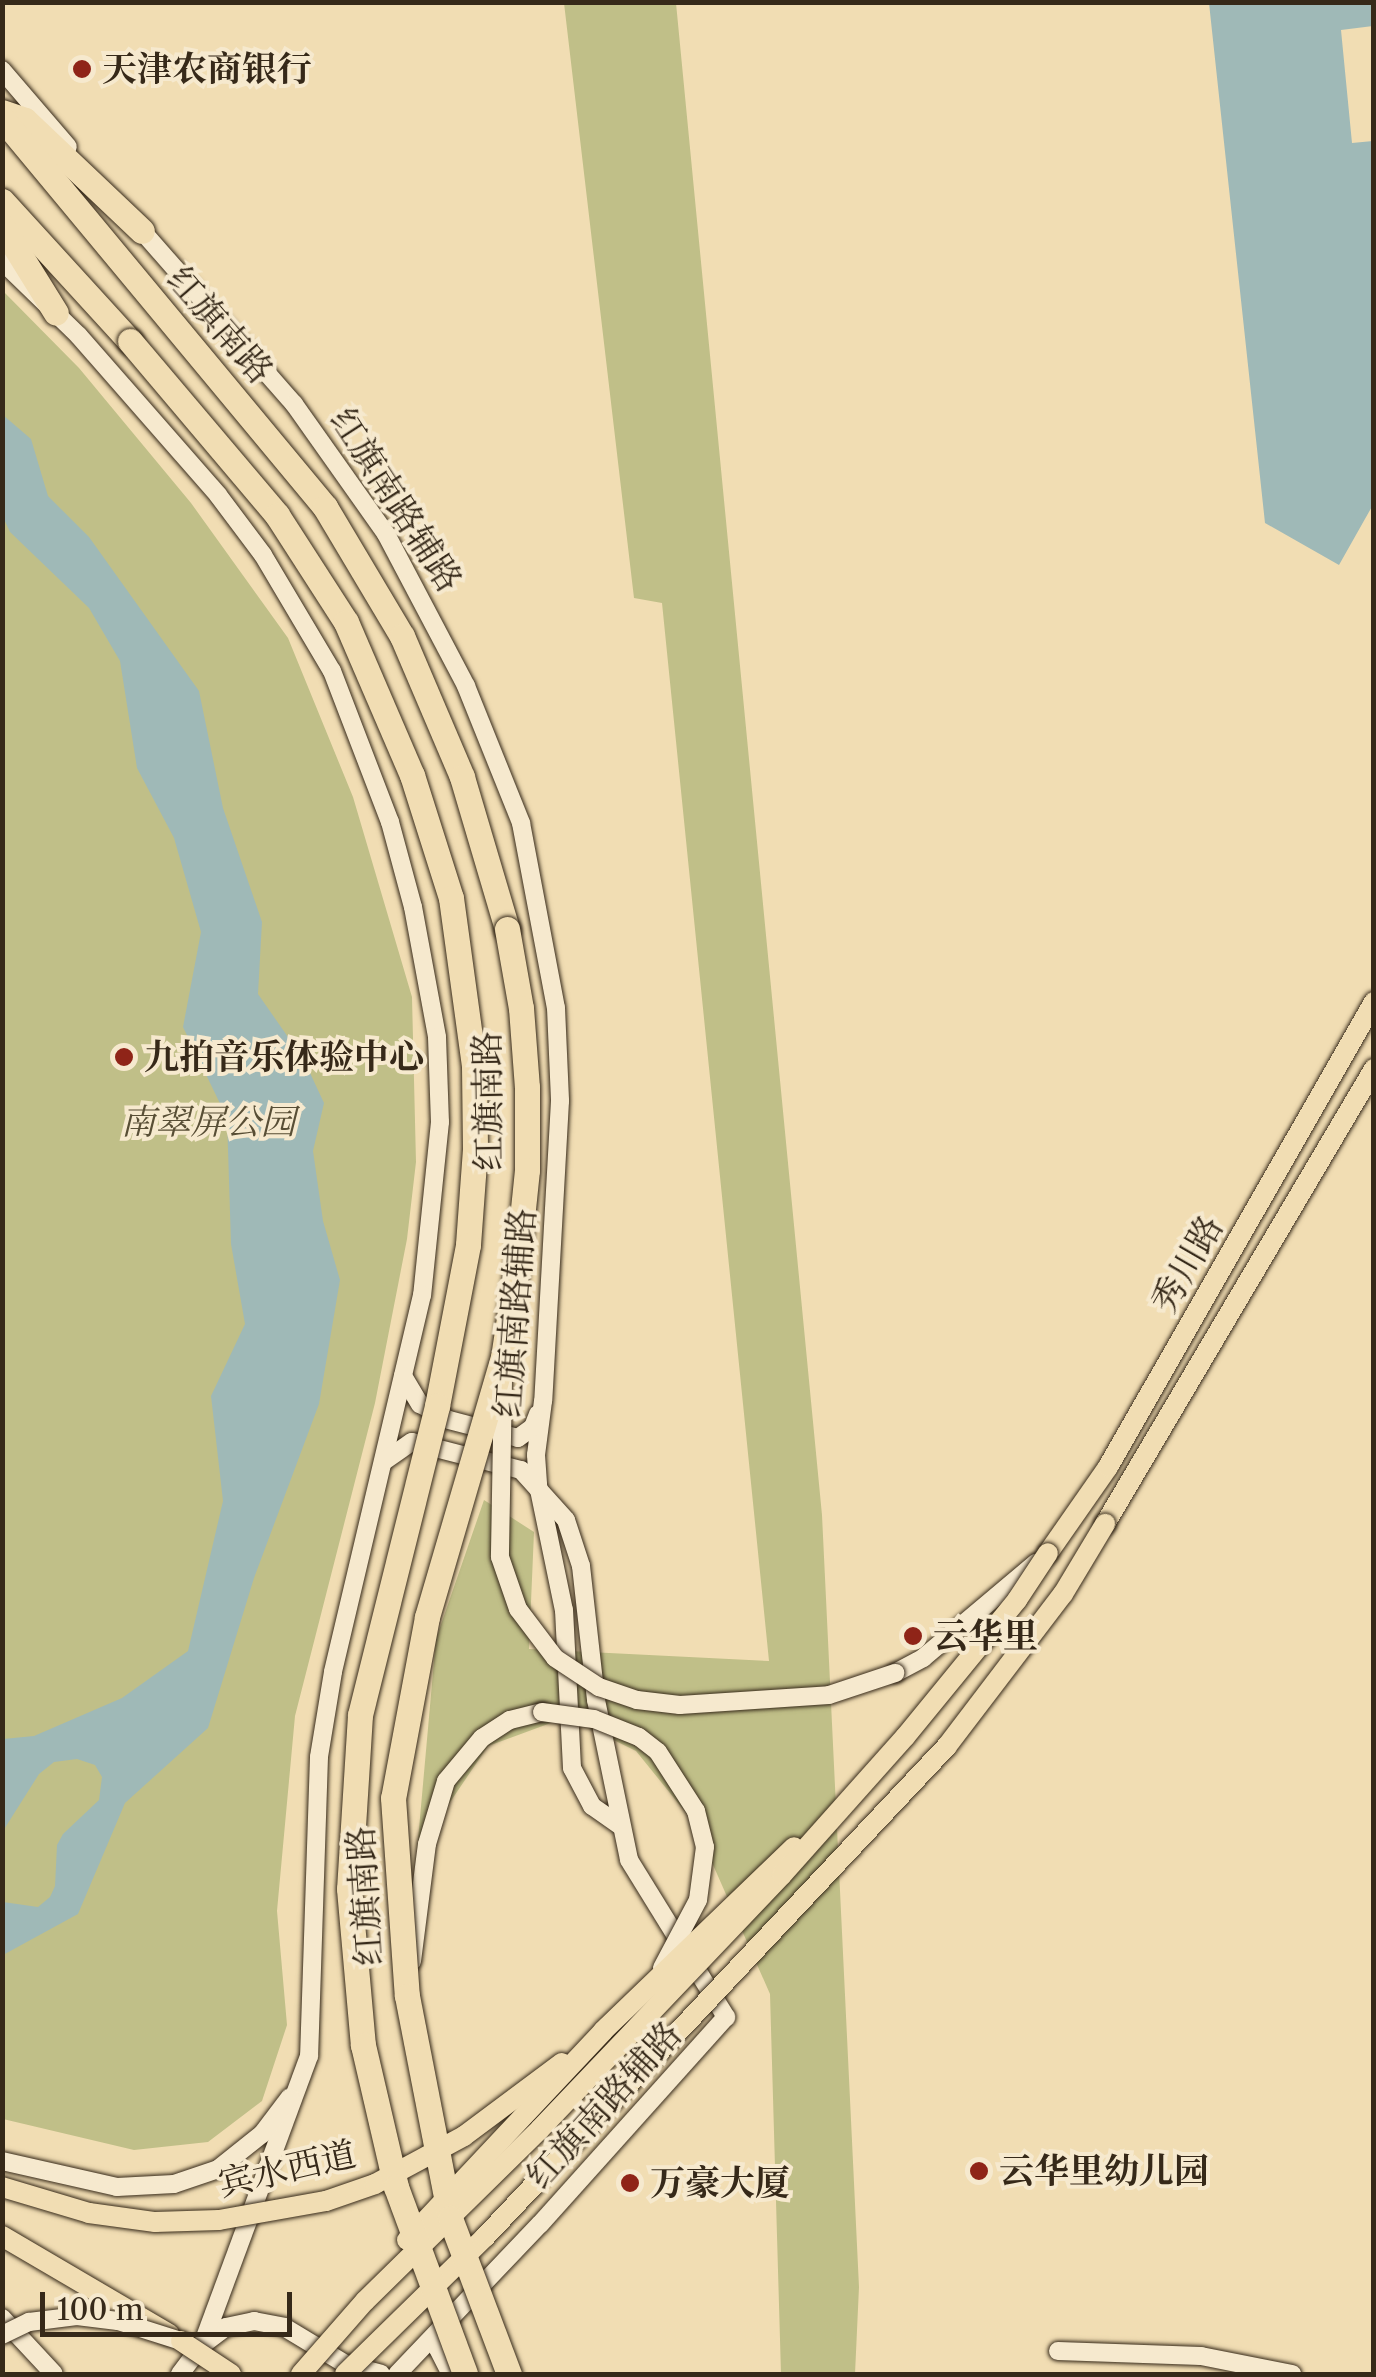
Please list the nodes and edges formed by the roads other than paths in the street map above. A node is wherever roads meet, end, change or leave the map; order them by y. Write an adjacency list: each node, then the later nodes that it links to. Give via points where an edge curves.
1 (2, 70): 5 (main road, 红旗南路辅路)
2 (2, 115): 5 (highway, via 25,120); 10 (highway, 红旗南路, bridge, via 325,507 402,636 462,777 507,929 525,1046 527,1170)
3 (2, 202): 39 (highway, 红旗南路, bridge, via 277,515 346,622 412,775 451,898 474,1066 468,1245 438,1406 360,1715 349,1888 363,2046 392,2169)
4 (2, 226): 7 (highway)
5 (142, 230): 12 (main road, 红旗南路辅路, via 294,404 362,496 431,612 505,774 538,893 558,1042)
6 (2, 262): 7 (main road)
7 (56, 313): 11 (main road, via 168,434 264,554 332,671 390,822 432,998 439,1077 431,1230)
8 (1370, 1008): 15 (main road, 秀川路, via 1108,1466)
9 (1374, 1069): 31 (main road, 秀川路, bridge, via 1063,1594 946,1746 499,2223)
10 (503, 1357): 15 (main road, bridge, via 498,1530 508,1582 518,1609 555,1658 616,1694 704,1706 828,1695 871,1684 923,1658); 19 (highway, 红旗南路, bridge, via 428,1617 393,1798)
11 (403, 1376): 12 (main road, via 420,1404 448,1420 518,1438); 13 (main road)
12 (543, 1401): 14 (main road, 红旗南路辅路)
13 (383, 1462): 14 (main road, via 412,1442 520,1470); 21 (main road, via 332,1672 319,1756 308,2056)
14 (538, 1485): 17 (main road, via 566,1520 582,1566 596,1700); 17 (main road, 红旗南路辅路, via 564,1610 572,1768 592,1806)
15 (1048, 1553): 16 (main road, bridge, via 906,1738)
16 (834, 1815): 18 (main road, bridge, via 772,1865); 25 (main road, bridge, via 540,2129)
17 (619, 1825): 26 (main road, 红旗南路辅路, via 629,1860 726,2017)
18 (649, 1986): 19 (main road, bridge, via 698,1900 705,1848 696,1811 658,1752 639,1737 594,1719 542,1712 510,1720 482,1738 446,1781 427,1844); 20 (main road, bridge)
19 (406, 1996): 40 (highway, 红旗南路, bridge, via 450,2218)
20 (603, 2031): 23 (main road, 宾水西道, bridge, via 464,2136 375,2184 326,2201 220,2220 155,2222 89,2213); 25 (main road, bridge, via 431,2211)
21 (299, 2085): 22 (main road, via 218,2169 174,2184 116,2187); 29 (main road)
22 (2, 2161)
23 (2, 2187)
24 (2, 2236): 29 (main road, bridge)
25 (364, 2301): 35 (main road, bridge)
26 (456, 2311): 37 (main road, 红旗南路辅路); 38 (main road, via 438,2349)
27 (2, 2318): 32 (main road)
28 (2, 2335): 29 (main road, bridge, via 28,2322 77,2316)
29 (192, 2343): 31 (main road, via 238,2322 268,2322); 33 (main road); 34 (main road, bridge)
30 (1058, 2350): 41 (main road, via 1201,2356)
31 (349, 2371): 36 (main road)
32 (54, 2374)
33 (180, 2374)
34 (231, 2374)
35 (301, 2374)
36 (381, 2374)
37 (397, 2374)
38 (451, 2374)
39 (465, 2374)
40 (510, 2374)
41 (1292, 2374)

